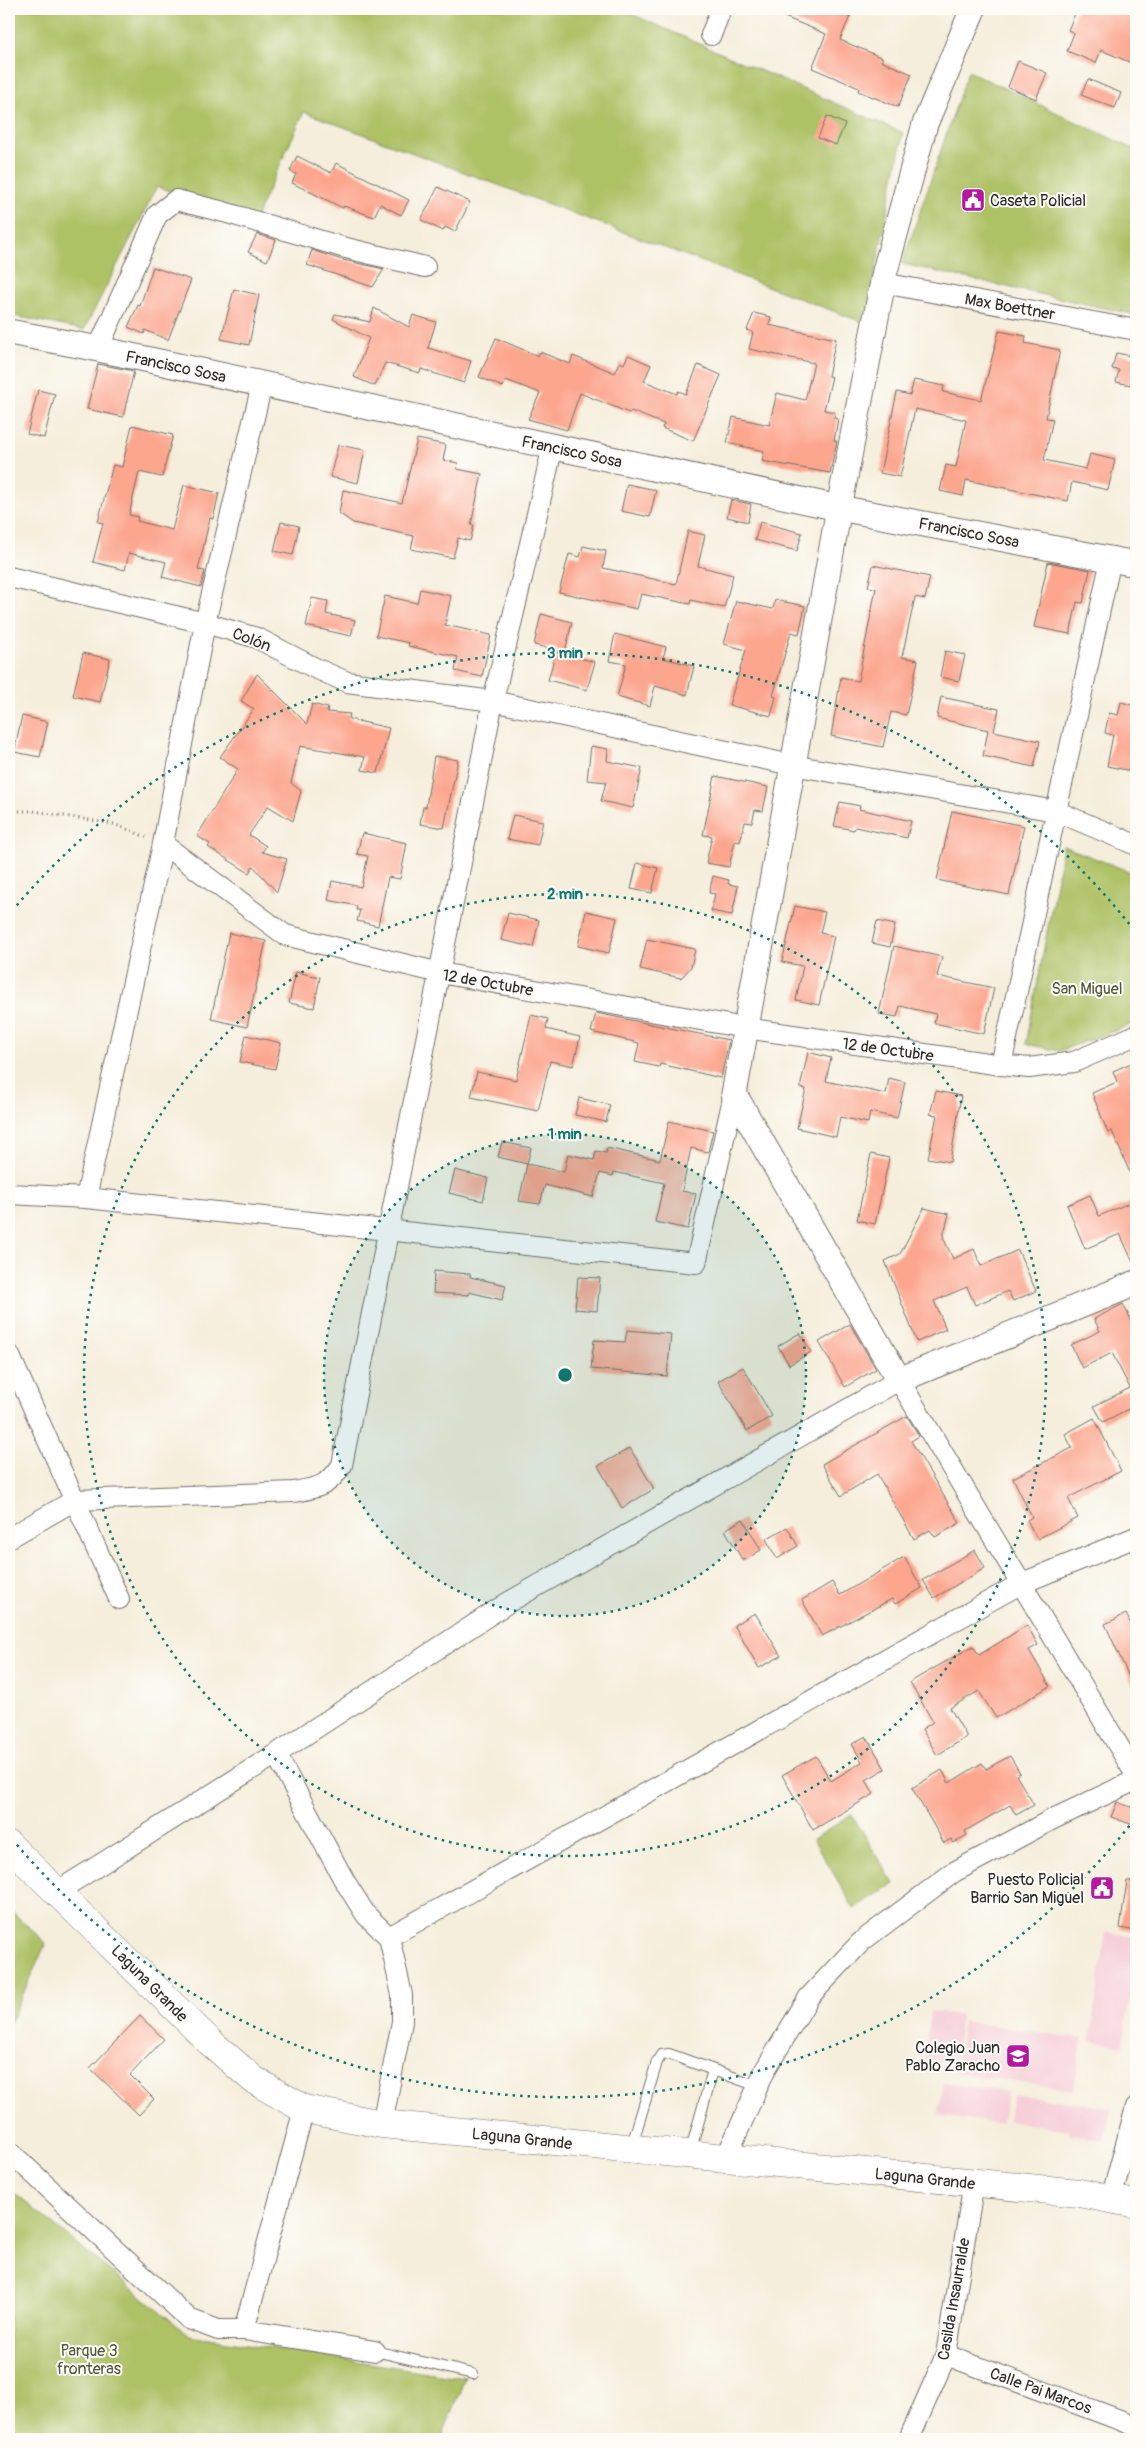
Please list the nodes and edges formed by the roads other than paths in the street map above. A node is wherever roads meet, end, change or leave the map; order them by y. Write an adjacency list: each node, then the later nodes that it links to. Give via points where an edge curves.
1 (722, 9): 3 (street)
2 (973, 9): 5 (street, via 925,124)
3 (711, 36)
4 (425, 267): 8 (street, via 176,200 157,215)
5 (883, 283): 6 (street, Max Boettner); 11 (street)
6 (1136, 330)
7 (9, 332): 8 (street, Francisco Sosa)
8 (98, 349): 9 (street, Francisco Sosa)
9 (262, 384): 10 (street, Francisco Sosa); 15 (street)
10 (552, 446): 11 (street, Francisco Sosa); 16 (street)
11 (839, 508): 12 (street, Francisco Sosa); 17 (street)
12 (1111, 559): 13 (street, Francisco Sosa); 18 (street)
13 (1136, 564)
14 (9, 578): 15 (street, Colón)
15 (205, 623): 16 (street, Colón, via 257,638 348,682); 19 (street)
16 (493, 701): 17 (street, Colón); 21 (street)
17 (792, 765): 18 (street, Colón); 22 (street)
18 (1056, 811): 20 (street, Colón); 24 (street)
19 (163, 844): 21 (street, 12 de Octubre, via 285,935); 27 (street)
20 (1136, 845)
21 (440, 973): 22 (street, 12 de Octubre); 28 (street)
22 (745, 1028): 24 (street, 12 de Octubre); 25 (street)
23 (1136, 1035): 24 (street, 12 de Octubre, via 1074,1062 1029,1068)
24 (1001, 1065)
25 (734, 1094): 28 (street, via 696,1263); 31 (street)
26 (9, 1194): 27 (street)
27 (86, 1198): 28 (street)
28 (389, 1232): 32 (street, via 342,1466 333,1479 318,1488 293,1492)
29 (1136, 1282): 31 (street)
30 (9, 1354): 32 (street)
31 (898, 1380): 35 (street); 37 (street, via 509,1602)
32 (75, 1500): 34 (street); 36 (street)
33 (1136, 1537): 35 (street)
34 (9, 1538)
35 (1020, 1584): 38 (street); 42 (street)
36 (119, 1599)
37 (276, 1754): 41 (street); 42 (street, via 362,1908)
38 (1136, 1775)
39 (1136, 1780): 44 (street, via 1053,1819 954,1872 862,1941 809,1997)
40 (9, 1845): 41 (main road, Laguna Grande)
41 (58, 1892): 46 (main road, Laguna Grande, via 210,2042 254,2080)
42 (389, 1937): 47 (street, via 402,1995 402,2022)
43 (713, 2070): 44 (lane); 48 (lane, via 669,2054 661,2055); 50 (lane)
44 (758, 2086): 51 (street)
45 (1136, 2107): 53 (street)
46 (304, 2109): 47 (main road, Laguna Grande); 54 (street)
47 (382, 2124): 48 (main road, Laguna Grande)
48 (630, 2149): 50 (main road, Laguna Grande)
49 (9, 2151): 54 (street, via 189,2319 218,2330)
50 (689, 2155): 51 (main road, Laguna Grande)
51 (726, 2158): 52 (main road, Laguna Grande)
52 (974, 2182): 53 (main road, Laguna Grande); 56 (street, Casilda Insaurralde)
53 (1124, 2201)
54 (244, 2330): 55 (street)
55 (374, 2351): 57 (lane)
56 (946, 2355): 58 (street, Calle Pai Marcos); 59 (street, Casilda Insaurralde)
57 (473, 2374)
58 (1136, 2426)
59 (909, 2439)

